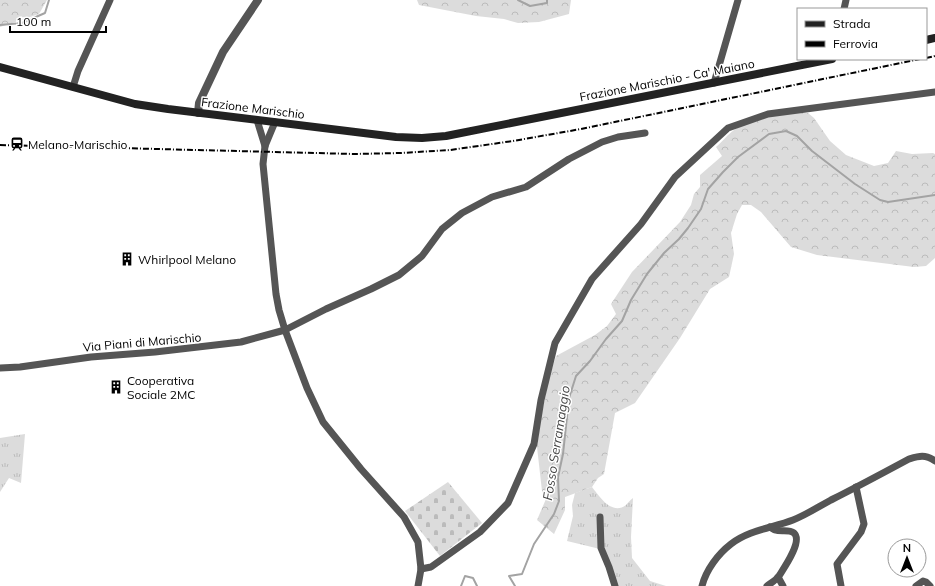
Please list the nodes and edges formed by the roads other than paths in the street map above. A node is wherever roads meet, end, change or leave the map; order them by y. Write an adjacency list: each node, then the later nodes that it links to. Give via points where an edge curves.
1 (110, 0): 7 (street)
2 (258, 0): 9 (street, via 224,52 199,103)
3 (738, 0): 6 (street)
4 (825, 60): 6 (main road, Frazione Marischio - Ca' Maiano)
5 (0, 67): 7 (main road, Frazione Marischio)
6 (714, 82): 12 (main road, Frazione Marischio - Ca' Maiano)
7 (73, 87): 9 (main road, Frazione Marischio, via 135,104)
8 (935, 92): 21 (street, via 768,114 728,128 675,177 641,224 592,279 555,343 541,400 534,444 508,503 480,532 431,566)
9 (198, 113): 10 (main road, Frazione Marischio)
10 (257, 120): 11 (main road, Frazione Marischio); 14 (street)
11 (275, 122): 12 (main road, Frazione Marischio, via 422,138); 14 (street)
12 (506, 124)
13 (645, 133): 15 (street, Via Piani di Marischio, via 602,142 569,159 526,187 492,197 462,213 442,229 422,256 399,274 371,290)
14 (265, 146): 15 (street, via 263,164 276,294)
15 (284, 330): 16 (street, Via Piani di Marischio, via 241,342 214,346); 21 (street, via 323,422 404,517 418,542)
16 (0, 368)
17 (935, 461): 18 (street, via 929,457 919,456 908,459)
18 (856, 487): 20 (street, via 793,520); 28 (street, via 864,524 837,564)
19 (600, 517): 24 (street, via 601,548)
20 (770, 527): 22 (street, via 790,531 797,537 790,559); 25 (street, via 744,536 731,544 710,567)
21 (421, 569): 23 (street)
22 (778, 577): 26 (street); 27 (street)
23 (418, 586)
24 (615, 586)
25 (702, 586)
26 (767, 586)
27 (783, 586)
28 (841, 586)
29 (916, 586): 30 (street, via 923,581)
30 (930, 586)

